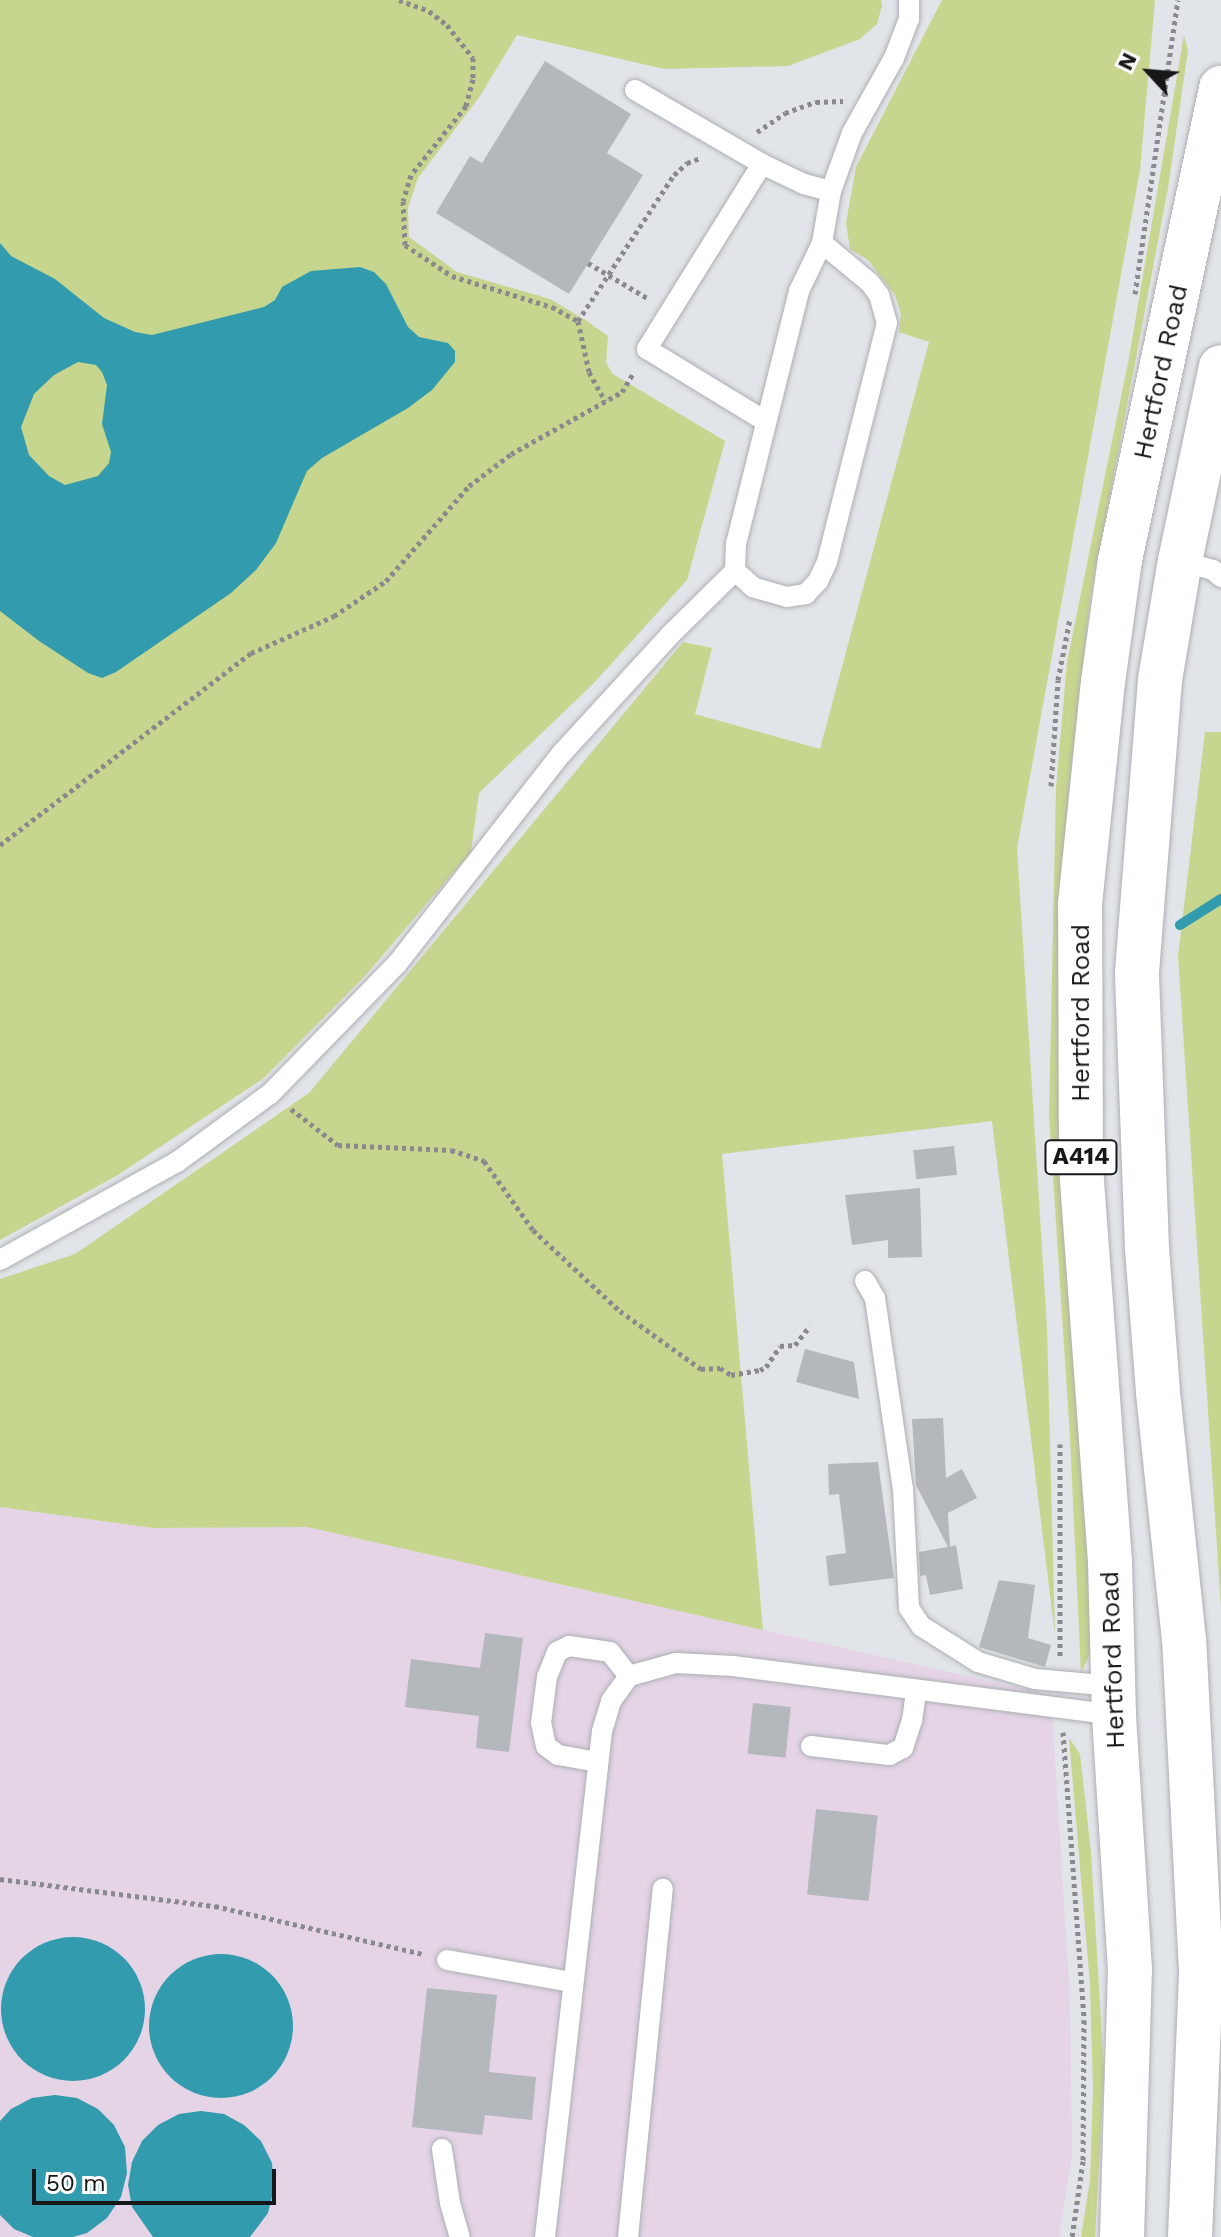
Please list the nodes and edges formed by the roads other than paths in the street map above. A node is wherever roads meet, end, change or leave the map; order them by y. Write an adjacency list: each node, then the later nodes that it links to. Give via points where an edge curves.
1 (909, 0): 5 (lane, via 909,19 894,58 865,108)
2 (1221, 88): 16 (highway, Hertford Road / A414, via 1120,560 1080,904 1081,1169 1110,1562)
3 (635, 90): 4 (lane)
4 (762, 164): 5 (lane); 8 (lane, via 647,349)
5 (831, 191): 6 (lane)
6 (822, 243): 8 (lane, via 799,291); 10 (lane, via 879,295 887,323 885,339 818,581 806,594 787,597 753,587)
7 (1221, 367): 9 (highway, A414)
8 (765, 421): 10 (lane, via 736,544)
9 (1180, 561): 11 (lane); 27 (highway, A414, via 1160,680 1137,972 1147,1248 1184,1640 1201,1972)
10 (735, 571): 12 (lane, via 562,753 397,964 270,1094 177,1162)
11 (1221, 577)
12 (0, 1260)
13 (865, 1281): 16 (lane, via 875,1298 903,1489 909,1608 921,1626 978,1662)
14 (629, 1676): 15 (lane, via 676,1663); 18 (lane, via 611,1701); 18 (lane, via 610,1652 569,1646 557,1652 547,1677 541,1723 546,1746 558,1755)
15 (916, 1691): 16 (lane); 17 (lane, via 903,1748 889,1755)
16 (1114, 1701): 26 (highway, Hertford Road / A414, via 1130,1970)
17 (811, 1746)
18 (598, 1762): 21 (lane)
19 (663, 1889): 25 (lane)
20 (447, 1960): 21 (lane)
21 (572, 1982): 24 (lane)
22 (442, 2149): 23 (lane)
23 (460, 2237)
24 (545, 2237)
25 (628, 2237)
26 (1122, 2237)
27 (1190, 2237)

